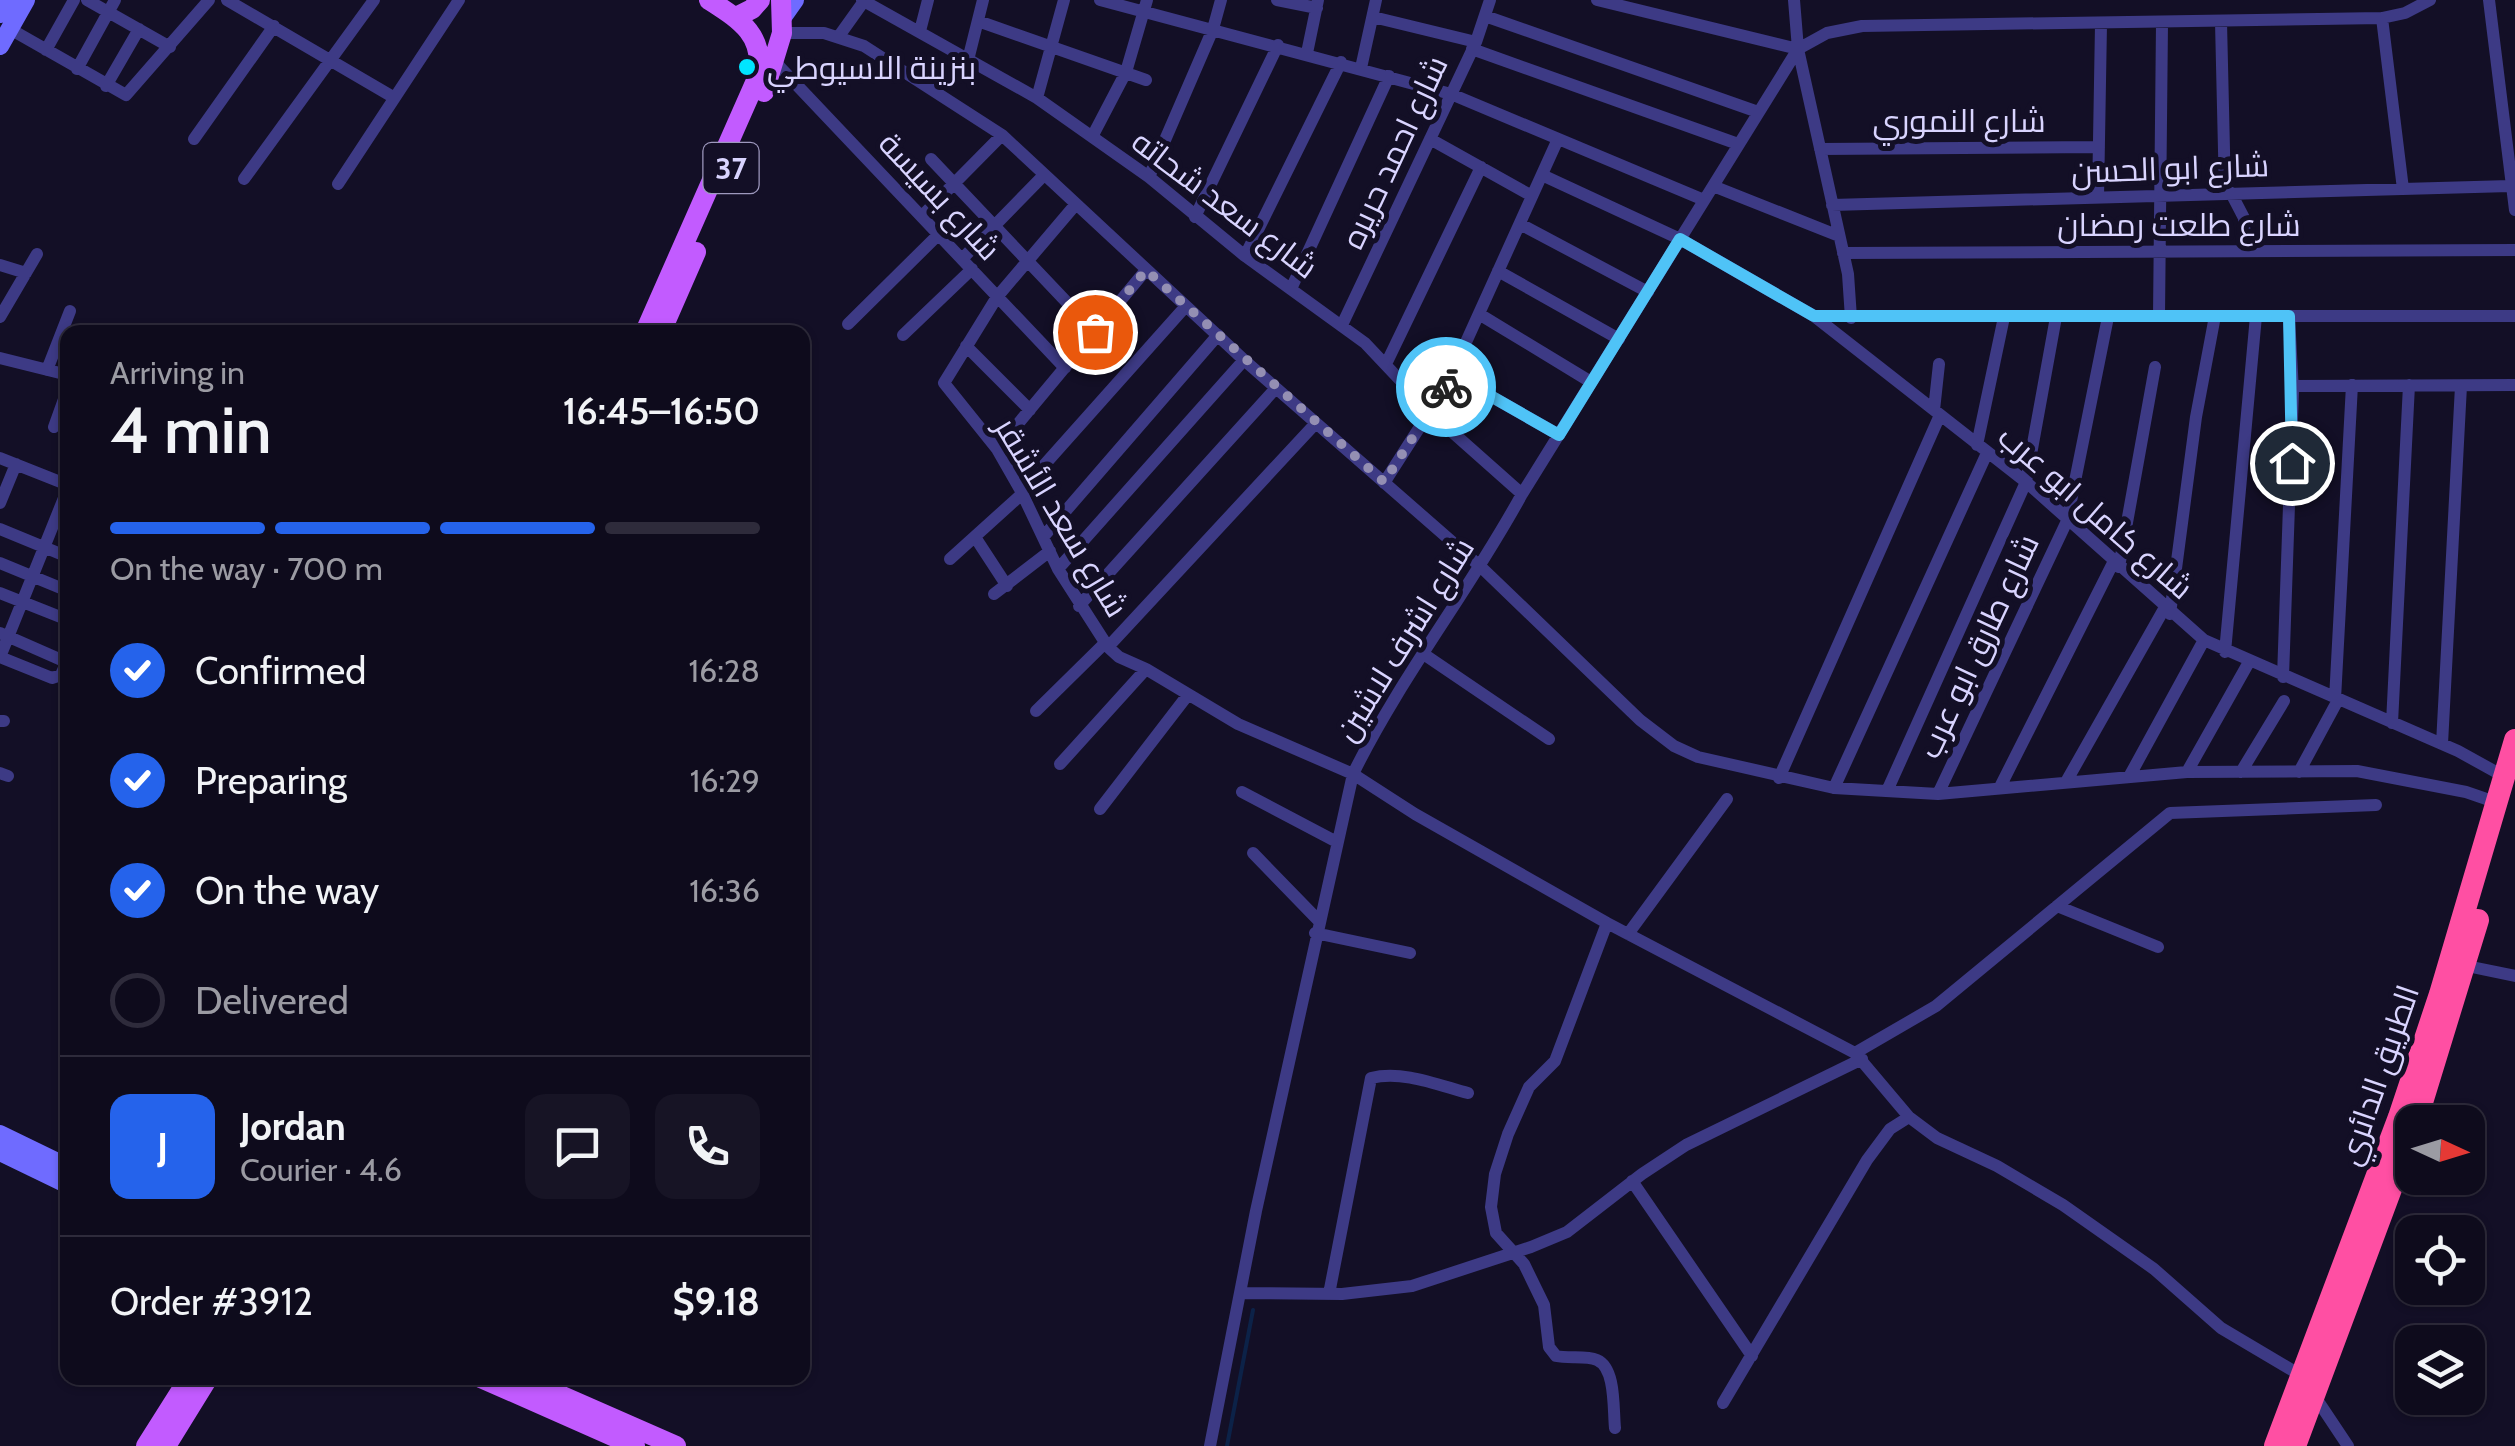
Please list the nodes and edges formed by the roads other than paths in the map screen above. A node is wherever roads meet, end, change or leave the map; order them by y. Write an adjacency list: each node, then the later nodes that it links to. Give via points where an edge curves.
1 (26, 0): 30 (street)
2 (74, 0): 46 (street)
3 (87, 0): 24 (street)
4 (209, 0): 42 (street)
5 (227, 0): 36 (street)
6 (374, 0): 48 (street)
7 (460, 0): 59 (street)
8 (709, 0): 28 (main road)
9 (760, 0): 28 (main road)
10 (863, 0): 39 (street, شارع سعد شحاته); 40 (street)
11 (928, 0): 39 (street)
12 (983, 0): 32 (street)
13 (1064, 0): 43 (street)
14 (1100, 0): 25 (street)
15 (1221, 0): 38 (street)
16 (1277, 0): 23 (street)
17 (1376, 0): 29 (street)
18 (1490, 0): 27 (street, شارع احمد حريره)
19 (1597, 0): 45 (street)
20 (1794, 0): 45 (street)
21 (2430, 0): 31 (street)
22 (2489, 0): 79 (street)
23 (1318, 4): 47 (street)
24 (112, 6): 37 (street); 53 (street)
25 (1146, 6): 38 (street); 54 (street)
26 (785, 12): 40 (street, via 810,32); 50 (main road, 37)
27 (1485, 16): 44 (street, شارع احمد حريره); 61 (street)
28 (736, 17): 109 (main road, 37, via 757,42 758,76)
29 (1372, 17): 44 (street); 52 (street)
30 (3, 18): 46 (street)
31 (2382, 18): 33 (street); 80 (street)
32 (978, 21): 43 (street); 49 (street)
33 (2221, 22): 34 (street); 81 (street)
34 (2162, 23): 35 (street); 83 (street)
35 (2100, 24): 45 (street, via 1862,26 1827,33); 68 (street)
36 (274, 26): 48 (street); 64 (street)
37 (139, 29): 42 (street); 57 (street)
38 (1213, 29): 41 (street); 74 (street)
39 (920, 32): 49 (street, شارع سعد شحاته)
40 (838, 36): 62 (street, via 877,52)
41 (1278, 44): 47 (street); 90 (street)
42 (170, 46): 57 (street, via 130,93)
43 (1051, 46): 54 (street); 60 (street)
44 (1474, 46): 58 (street, شارع احمد حريره); 67 (street)
45 (1798, 49): 61 (street, شارع اشرف لاشين); 69 (street)
46 (46, 50): 53 (street)
47 (1307, 53): 51 (street)
48 (330, 60): 59 (street); 75 (street)
49 (968, 60): 60 (street, شارع سعد شحاته)
50 (776, 62): 89 (street, شارع بسيسة); 109 (main road, 37)
51 (1341, 62): 52 (street); 101 (street)
52 (1362, 68): 55 (street)
53 (77, 69): 57 (street)
54 (1126, 72): 56 (street); 63 (street)
55 (1389, 76): 58 (street); 108 (street)
56 (1146, 80)
57 (106, 86)
58 (1451, 94): 65 (street, شارع احمد حريره); 66 (street)
59 (393, 97): 76 (street)
60 (1036, 98): 63 (street, شارع سعد شحاته)
61 (1758, 112): 67 (street, شارع اشرف لاشين)
62 (1002, 136): 72 (street); 77 (street)
63 (1092, 137): 74 (street, شارع سعد شحاته)
64 (194, 139)
65 (1430, 139): 71 (street); 130 (street, شارع احمد حريره)
66 (1558, 139): 73 (street); 85 (street)
67 (1738, 144): 78 (street, شارع اشرف لاشين)
68 (2098, 147): 69 (street, شارع النموري); 84 (street)
69 (1820, 149): 87 (street)
70 (931, 160): 77 (street)
71 (1481, 167): 82 (street); 139 (street)
72 (1044, 175): 86 (street); 92 (street)
73 (1542, 175): 82 (street); 95 (street, شارع كامل ابو عرب)
74 (1149, 177): 90 (street, شارع سعد شحاته)
75 (244, 180)
76 (338, 184)
77 (954, 184): 89 (street); 92 (street)
78 (1713, 186): 85 (street, شارع اشرف لاشين); 94 (street)
79 (2510, 186): 80 (street, شارع ابو الحسن); 88 (street)
80 (2402, 189): 81 (street, شارع ابو الحسن)
81 (2228, 194): 83 (street, شارع ابو الحسن); 98 (street, via 2244,218)
82 (1532, 196): 91 (street)
83 (2160, 196): 84 (street, شارع ابو الحسن); 97 (street)
84 (2098, 198): 87 (street, شارع ابو الحسن)
85 (1704, 200): 95 (street, شارع اشرف لاشين)
86 (1076, 204): 102 (street); 105 (street)
87 (1832, 205): 94 (street)
88 (2514, 210)
89 (922, 216): 93 (street, شارع بسيسة)
90 (1194, 217): 101 (street, شارع سعد شحاته)
91 (1520, 224): 106 (street); 110 (street)
92 (994, 226): 102 (street); 104 (street)
93 (939, 234): 104 (street, شارع بسيسة); 126 (street)
94 (1839, 236): 99 (street)
95 (1680, 239): 110 (street, شارع اشرف لاشين); 115 (street, شارع كامل ابو عرب)
96 (2515, 250): 98 (street, شارع طلعت رمضان)
97 (2160, 251): 98 (street, شارع طلعت رمضان); 99 (street, شارع طلعت رمضان); 117 (street)
98 (2246, 251)
99 (1843, 253): 125 (street)
100 (37, 254): 107 (street)
101 (1246, 256): 108 (street, شارع سعد شحاته)
102 (1028, 261): 111 (street); 131 (street)
103 (0, 264): 107 (street)
104 (967, 264): 111 (street, شارع بسيسة); 132 (street)
105 (1146, 270): 112 (street); 131 (street)
106 (1498, 271): 114 (street); 135 (street)
107 (26, 273): 124 (street)
108 (1290, 290): 130 (street, شارع سعد شحاته)
109 (671, 291): 128 (main road, 37); 129 (main road, 37)
110 (1648, 292): 135 (street, شارع اشرف لاشين)
111 (997, 297): 136 (street); 142 (street, شارع بسيسة)
112 (1186, 306): 133 (street); 167 (street)
113 (70, 311): 127 (street)
114 (1479, 314): 145 (street); 146 (street)
115 (1814, 316): 125 (street); 156 (street, شارع كامل ابو عرب)
116 (2108, 316): 117 (street); 123 (street); 171 (street, شارع طارق ابو عرب)
117 (2159, 316): 118 (street)
118 (2215, 316): 119 (street); 188 (street)
119 (2256, 316): 120 (street); 193 (street)
120 (2289, 316): 121 (street); 150 (street)
121 (2515, 316)
122 (2004, 317): 123 (street); 125 (street); 161 (street)
123 (2056, 317): 165 (street)
124 (0, 318)
125 (1851, 318)
126 (848, 324)
127 (65, 325)
128 (649, 325)
129 (663, 325)
130 (1342, 326): 139 (street, شارع سعد شحاته)
131 (1095, 332): 142 (street)
132 (903, 336)
133 (1218, 336): 138 (street); 174 (street)
134 (60, 337): 143 (street)
135 (1619, 339): 146 (street, شارع اشرف لاشين)
136 (966, 346): 154 (street); 160 (street, شارع سعد الأشقر, via 945,387)
137 (0, 358): 143 (street)
138 (1244, 360): 152 (street); 181 (street)
139 (1387, 362): 155 (street, شارع سعد شحاته)
140 (1939, 364): 156 (street)
141 (2155, 367): 180 (street)
142 (1066, 368): 154 (street)
143 (47, 370): 144 (street)
144 (60, 373)
145 (1452, 374): 155 (street); 159 (street)
146 (1591, 382): 159 (street, شارع اشرف لاشين)
147 (2352, 385): 148 (street); 150 (street); 202 (street)
148 (2409, 385): 151 (street); 205 (street)
149 (2515, 385): 151 (street)
150 (2292, 386): 200 (street)
151 (2461, 386): 208 (street)
152 (1276, 388): 157 (street); 187 (street)
153 (60, 410): 158 (street)
154 (1030, 410): 160 (street)
155 (1431, 413): 164 (street); 168 (street, شارع سعد شحاته)
156 (1937, 413): 161 (street, شارع كامل ابو عرب); 216 (street)
157 (1316, 423): 164 (street); 192 (street)
158 (54, 426)
159 (1559, 435): 168 (street, شارع اشرف لاشين)
160 (997, 449): 167 (street, شارع سعد الأشقر)
161 (1982, 449): 165 (street, شارع كامل ابو عرب); 218 (street)
162 (0, 458): 163 (street)
163 (16, 464): 166 (street); 169 (street)
164 (1384, 482): 182 (street)
165 (2026, 482): 171 (street, شارع كامل ابو عرب); 220 (street)
166 (60, 483)
167 (1022, 492): 173 (street); 174 (street, شارع سعد الأشقر)
168 (1522, 494): 182 (street, شارع اشرف لاشين)
169 (0, 504)
170 (60, 505): 175 (street)
171 (2068, 521): 180 (street, شارع كامل ابو عرب); 222 (street, شارع طارق ابو عرب)
172 (0, 529): 175 (street)
173 (975, 536): 176 (street, via 1000,590); 178 (street)
174 (1044, 536): 176 (street, شارع سعد الأشقر)
175 (42, 547): 177 (street); 183 (street)
176 (1050, 551): 181 (street, شارع سعد الأشقر)
177 (60, 554)
178 (950, 559)
179 (0, 563): 183 (street)
180 (2116, 565): 188 (street, شارع كامل ابو عرب); 219 (street)
181 (1058, 568): 187 (street, شارع سعد الأشقر)
182 (1482, 568): 194 (street, شارع اشرف لاشين); 216 (street, via 1674,746)
183 (30, 576): 184 (street); 186 (street)
184 (60, 588)
185 (0, 593): 186 (street)
186 (21, 601): 189 (street); 190 (street)
187 (1079, 606): 192 (street, شارع سعد الأشقر)
188 (2167, 611): 191 (street, شارع كامل ابو عرب); 217 (street)
189 (60, 617)
190 (4, 635): 195 (street); 196 (street)
191 (2204, 640): 193 (street, شارع كامل ابو عرب); 214 (street)
192 (1107, 645): 198 (street, شارع سعد الأشقر); 204 (street)
193 (2225, 652): 197 (street, شارع كامل ابو عرب)
194 (1425, 654): 206 (street); 213 (street, شارع اشرف لاشين)
195 (0, 657): 199 (street, via 49,677)
196 (60, 657)
197 (2249, 662): 200 (street, شارع كامل ابو عرب); 210 (street)
198 (1146, 669): 201 (street, شارع سعد الأشقر); 209 (street)
199 (60, 673)
200 (2283, 676): 202 (street, شارع كامل ابو عرب)
201 (1187, 696): 213 (street, شارع سعد الأشقر); 226 (street)
202 (2337, 699): 205 (street, شارع كامل ابو عرب); 212 (street)
203 (2284, 701): 211 (street)
204 (1036, 711)
205 (2392, 723): 208 (street, شارع كامل ابو عرب)
206 (1549, 739)
207 (2515, 740): 215 (highway, الطريق الدائري)
208 (2442, 744): 215 (street, شارع كامل ابو عرب)
209 (1060, 764)
210 (2187, 772): 211 (street); 214 (street)
211 (2240, 772): 212 (street)
212 (2299, 772): 224 (street, via 2356,772)
213 (1353, 774): 227 (street, شارع اشرف لاشين); 230 (street, شارع سعد الأشقر)
214 (2129, 777): 217 (street)
215 (2505, 777): 224 (highway, الطريق الدائري)
216 (1779, 778): 218 (street)
217 (2066, 782): 219 (street)
218 (1834, 788): 220 (street)
219 (2000, 788): 222 (street)
220 (1887, 791): 222 (street)
221 (1242, 792): 227 (street)
222 (1938, 794)
223 (1727, 799): 232 (street)
224 (2506, 802): 235 (highway, الطريق الدائري)
225 (2376, 805): 229 (street, via 2170,813)
226 (1100, 808)
227 (1335, 842): 231 (street, شارع اشرف لاشين)
228 (1253, 853): 231 (street)
229 (2057, 906): 233 (street); 237 (street, via 1936,1006)
230 (1607, 924): 232 (street, شارع سعد الأشقر); 247 (street, via 1555,1061 1529,1086 1495,1174 1493,1220)
231 (1316, 926): 234 (street); 248 (street, شارع اشرف لاشين)
232 (1628, 934): 237 (street, شارع سعد الأشقر)
233 (2158, 947)
234 (1410, 953)
235 (2457, 964): 236 (street); 239 (highway, الطريق الدائري); 255 (highway, الطريق الدائري)
236 (2515, 976)
237 (1859, 1056): 240 (street); 246 (street)
238 (1468, 1093): 249 (street, via 1424,1081 1371,1078)
239 (2420, 1105)
240 (1909, 1117): 250 (street, via 1890,1129 1867,1160); 255 (street, via 2064,1205 2221,1328)
241 (0, 1134): 243 (street)
242 (0, 1152): 245 (street)
243 (60, 1163)
244 (2395, 1174): 255 (highway, الطريق الدائري)
245 (60, 1180)
246 (1632, 1180): 247 (street, via 1567,1232); 250 (street)
247 (1511, 1253): 249 (street, via 1412,1286); 257 (street, via 1538,1291 1556,1356 1591,1358 1608,1370)
248 (1240, 1292): 249 (street); 263 (street, شارع اشرف لاشين)
249 (1329, 1294)
250 (1752, 1356): 256 (street)
251 (185, 1385): 259 (main road)
252 (204, 1385): 260 (main road)
253 (497, 1385): 261 (main road)
254 (536, 1385): 262 (main road)
255 (2308, 1385): 258 (highway, الطريق الدائري); 264 (highway, الطريق الدائري); 265 (street)
256 (1723, 1403)
257 (1615, 1428)
258 (2275, 1439)
259 (146, 1446)
260 (166, 1446)
261 (635, 1446)
262 (676, 1446)
263 (1210, 1446)
264 (2295, 1446)
265 (2348, 1446)

